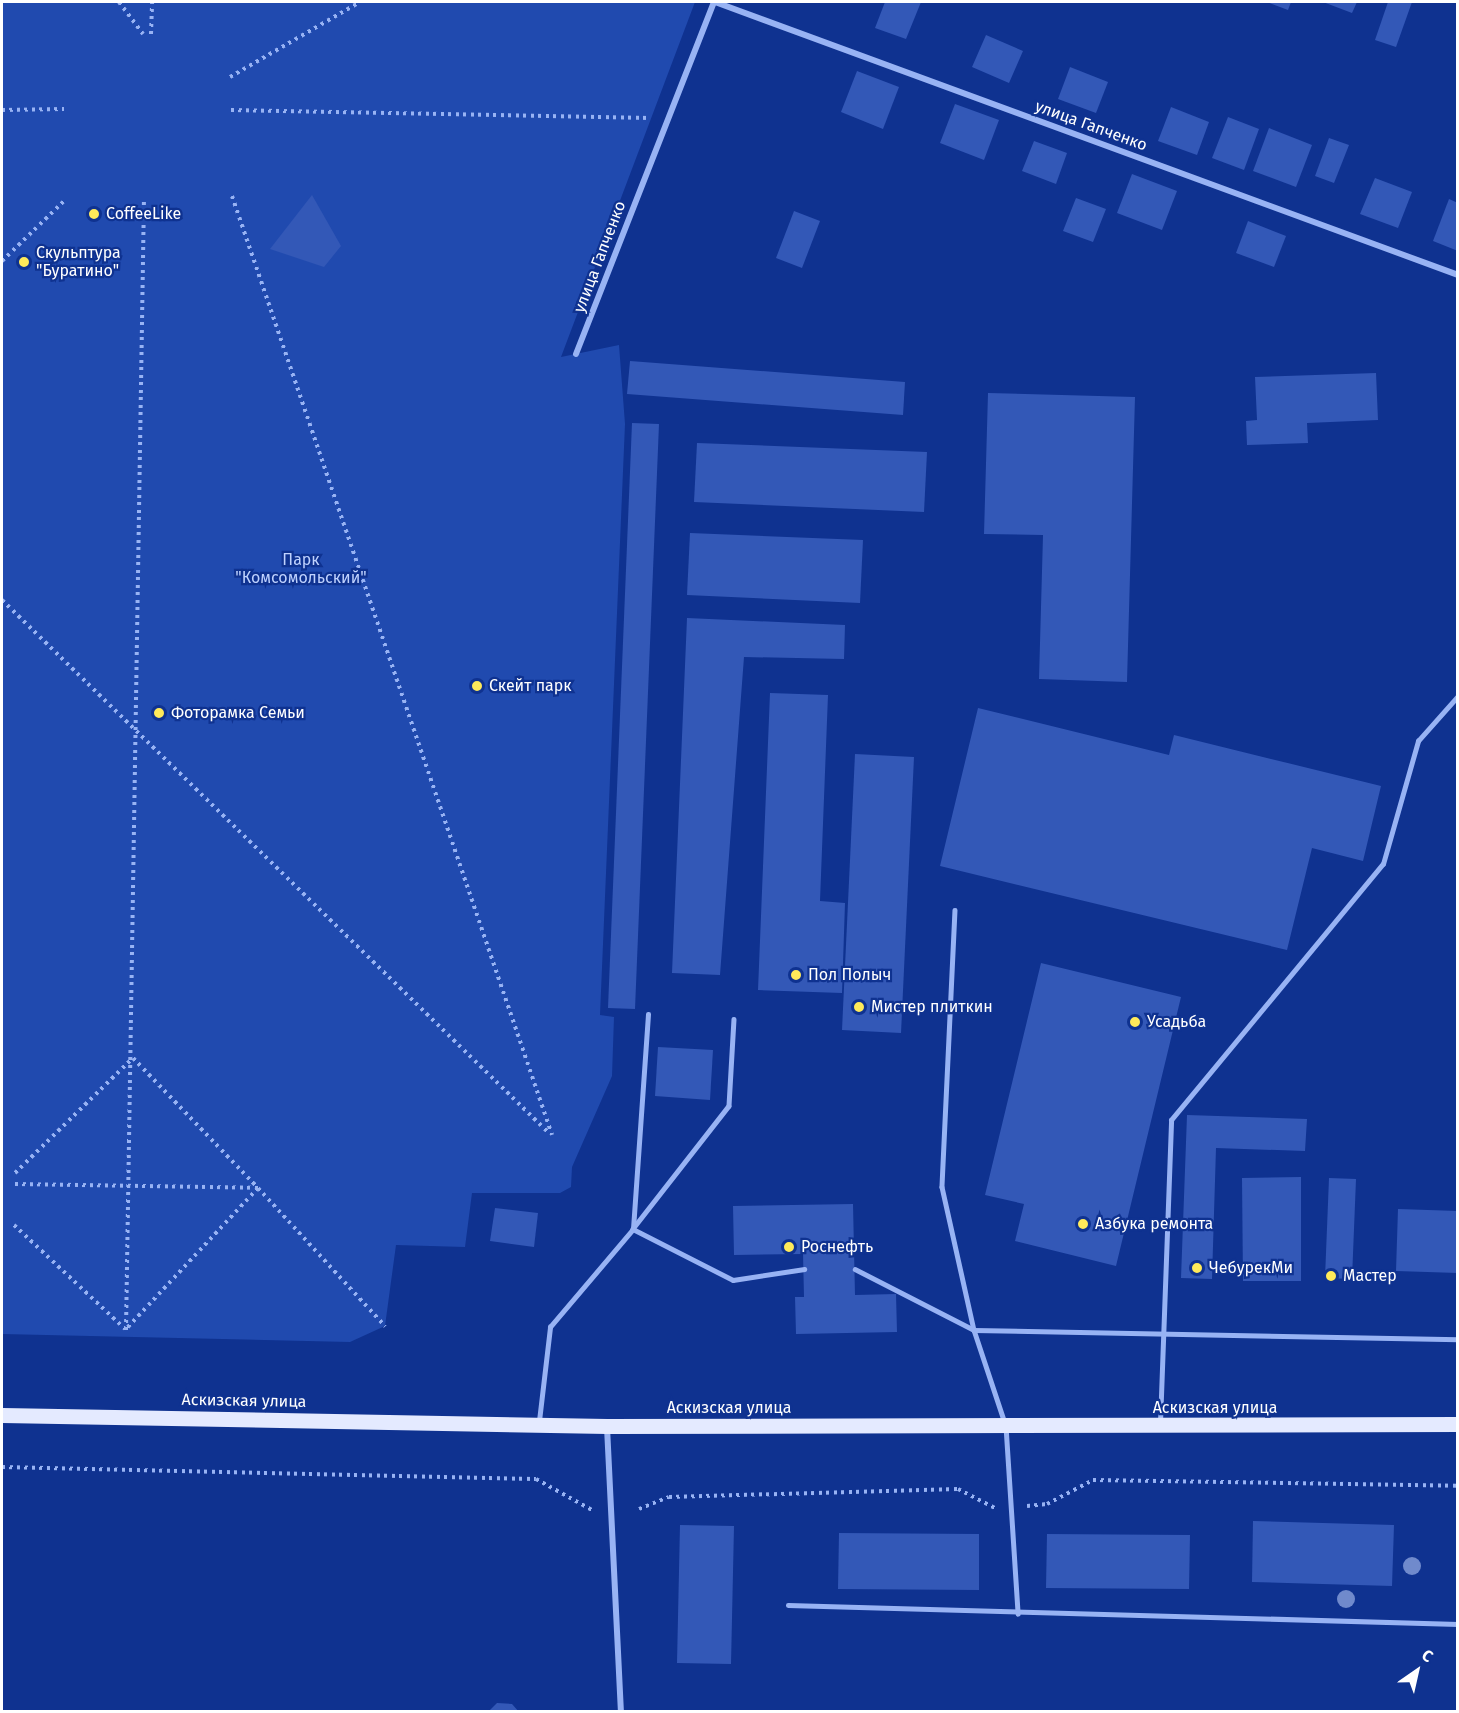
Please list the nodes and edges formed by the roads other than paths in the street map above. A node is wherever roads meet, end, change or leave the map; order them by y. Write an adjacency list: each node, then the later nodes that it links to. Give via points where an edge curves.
1 (715, 2): 2 (street, улица Гапченко); 3 (street, улица Гапченко)
2 (1458, 275)
3 (576, 354)
4 (1458, 696): 12 (lane, via 1418,741 1383,864 1171,1120)
5 (955, 910): 11 (lane, via 942,1187)
6 (648, 1015): 8 (lane)
7 (734, 1019): 8 (lane, via 729,1106)
8 (633, 1229): 9 (lane, via 733,1280); 16 (lane, via 550,1327)
9 (804, 1269)
10 (855, 1269): 11 (lane)
11 (974, 1329): 12 (lane); 18 (lane)
12 (1160, 1334): 13 (lane); 19 (lane)
13 (1458, 1339)
14 (2, 1415): 16 (main road, Аскизская улица)
15 (1458, 1424): 19 (main road, Аскизская улица)
16 (538, 1425): 17 (main road, Аскизская улица)
17 (607, 1426): 18 (main road, Аскизская улица); 23 (street)
18 (1006, 1426): 19 (main road, Аскизская улица); 21 (lane)
19 (1160, 1426)
20 (788, 1605): 21 (lane)
21 (1018, 1614): 22 (lane)
22 (1458, 1624)
23 (621, 1712)

